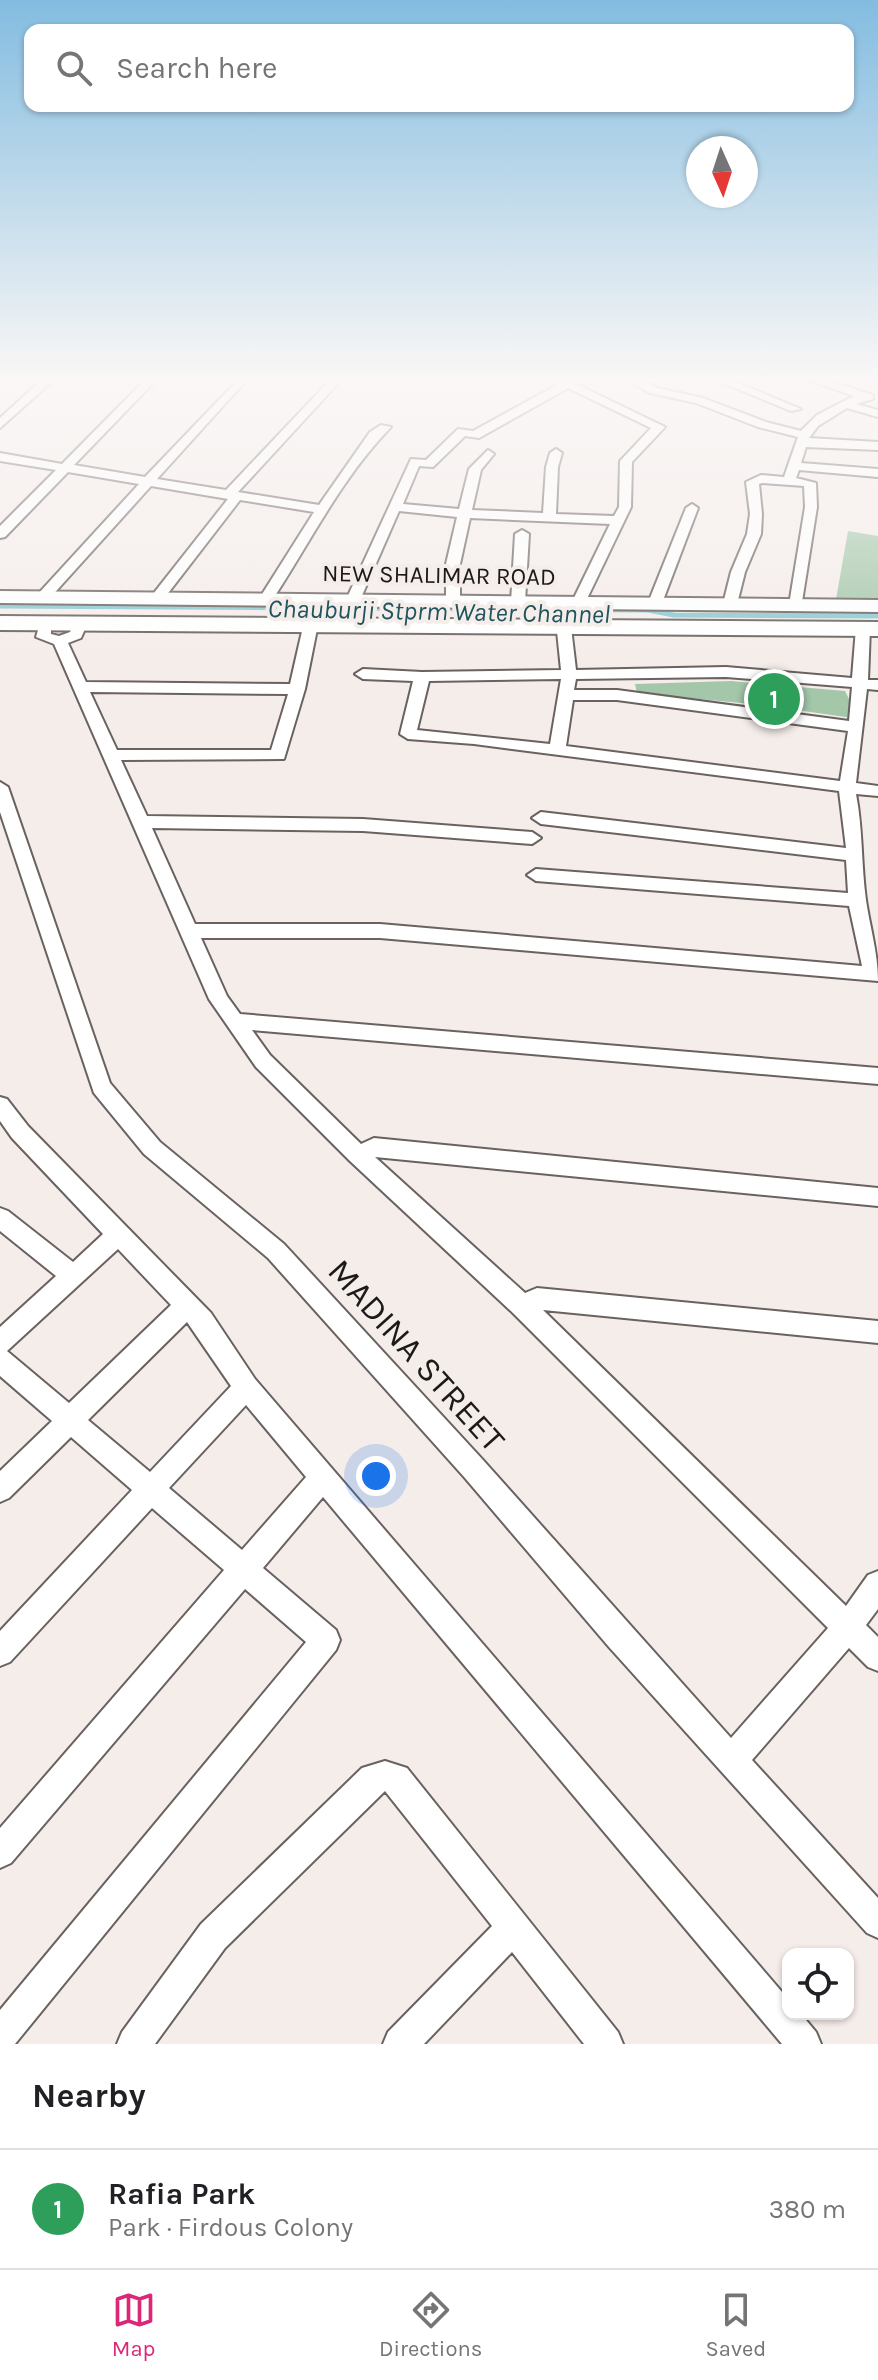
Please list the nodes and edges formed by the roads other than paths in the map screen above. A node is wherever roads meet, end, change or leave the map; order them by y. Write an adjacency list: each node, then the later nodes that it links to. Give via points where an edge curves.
1 (59, 473): 20 (street)
2 (94, 473): 12 (street)
3 (156, 473): 12 (street)
4 (251, 473): 13 (street)
5 (345, 473): 16 (street)
6 (410, 473): 14 (street)
7 (474, 473): 17 (street)
8 (552, 473): 18 (street)
9 (626, 473): 19 (street, via 625,507)
10 (792, 473): 11 (street)
11 (785, 481): 30 (street, via 752,482 754,534); 31 (street, via 810,483)
12 (147, 483): 13 (street); 23 (street)
13 (232, 496): 16 (street); 24 (street)
14 (395, 507): 17 (street); 26 (street)
15 (692, 508): 29 (street)
16 (323, 510): 25 (street)
17 (466, 514): 18 (street); 27 (street, via 453,564)
18 (549, 517): 19 (street)
19 (619, 520): 33 (street)
20 (0, 534)
21 (522, 534): 28 (street)
22 (0, 597): 23 (street, NEW SHALIMAR ROAD)
23 (43, 597): 24 (street, NEW SHALIMAR ROAD)
24 (157, 598): 25 (street, NEW SHALIMAR ROAD)
25 (266, 599): 34 (street, NEW SHALIMAR ROAD)
26 (353, 600): 27 (street, NEW SHALIMAR ROAD); 34 (street, NEW SHALIMAR ROAD)
27 (453, 601): 28 (street, NEW SHALIMAR ROAD)
28 (518, 602): 33 (street, NEW SHALIMAR ROAD)
29 (655, 603): 30 (street, NEW SHALIMAR ROAD); 33 (street, NEW SHALIMAR ROAD)
30 (730, 604): 31 (street, NEW SHALIMAR ROAD)
31 (796, 605): 32 (street, NEW SHALIMAR ROAD)
32 (878, 606)
33 (566, 612): 34 (street); 38 (street); 41 (street)
34 (302, 614): 35 (street); 46 (street)
35 (81, 622): 37 (street); 39 (street, via 76,635)
36 (0, 623): 37 (street)
37 (46, 623): 39 (street, via 43,637)
38 (870, 629): 43 (street)
39 (60, 641): 45 (street)
40 (363, 674): 42 (street)
41 (569, 676): 42 (street); 43 (street, via 726,672); 47 (street)
42 (422, 677): 49 (street, via 408,734)
43 (860, 683): 44 (street); 48 (street)
44 (878, 685)
45 (81, 687): 46 (street); 50 (street)
46 (297, 689): 50 (street, via 278,755)
47 (567, 695): 48 (street, via 617,695); 49 (street)
48 (857, 727): 52 (street)
49 (557, 750): 52 (street)
50 (110, 755): 55 (street)
51 (0, 787): 85 (street, MADINA STREET, via 101,1087 152,1148 297,1273)
52 (847, 787): 53 (street); 57 (street)
53 (878, 791)
54 (541, 818): 57 (street)
55 (139, 822): 56 (street, via 349,825); 60 (street)
56 (532, 838)
57 (855, 855): 59 (street)
58 (536, 875): 59 (street)
59 (857, 900): 61 (street)
60 (189, 931): 61 (street, via 380,931); 62 (street, via 219,999)
61 (875, 974)
62 (235, 1021): 63 (street); 65 (street, via 263,1061)
63 (878, 1076)
64 (0, 1105): 68 (street)
65 (358, 1155): 66 (street, via 374,1147); 71 (street)
66 (878, 1197)
67 (0, 1218): 69 (street)
68 (118, 1235): 69 (street); 70 (street)
69 (72, 1275): 73 (street)
70 (187, 1305): 75 (street); 76 (street)
71 (521, 1305): 72 (street, via 537,1299); 82 (street)
72 (878, 1332)
73 (0, 1343)
74 (0, 1360): 76 (street)
75 (246, 1387): 77 (street); 78 (street)
76 (70, 1418): 78 (street); 79 (street)
77 (323, 1477): 80 (street); 93 (street)
78 (150, 1488): 80 (street); 83 (street)
79 (0, 1489)
80 (243, 1568): 86 (street); 89 (street, via 326,1640)
81 (878, 1585): 82 (street)
82 (848, 1627): 84 (street); 85 (street)
83 (0, 1652)
84 (878, 1657)
85 (731, 1761): 87 (street, MADINA STREET)
86 (0, 1852)
87 (878, 1922)
88 (515, 1926): 90 (street, via 396,1779 373,1779 213,1936); 91 (street); 92 (street)
89 (0, 2036)
90 (134, 2044)
91 (400, 2044)
92 (606, 2044)
93 (804, 2044)

